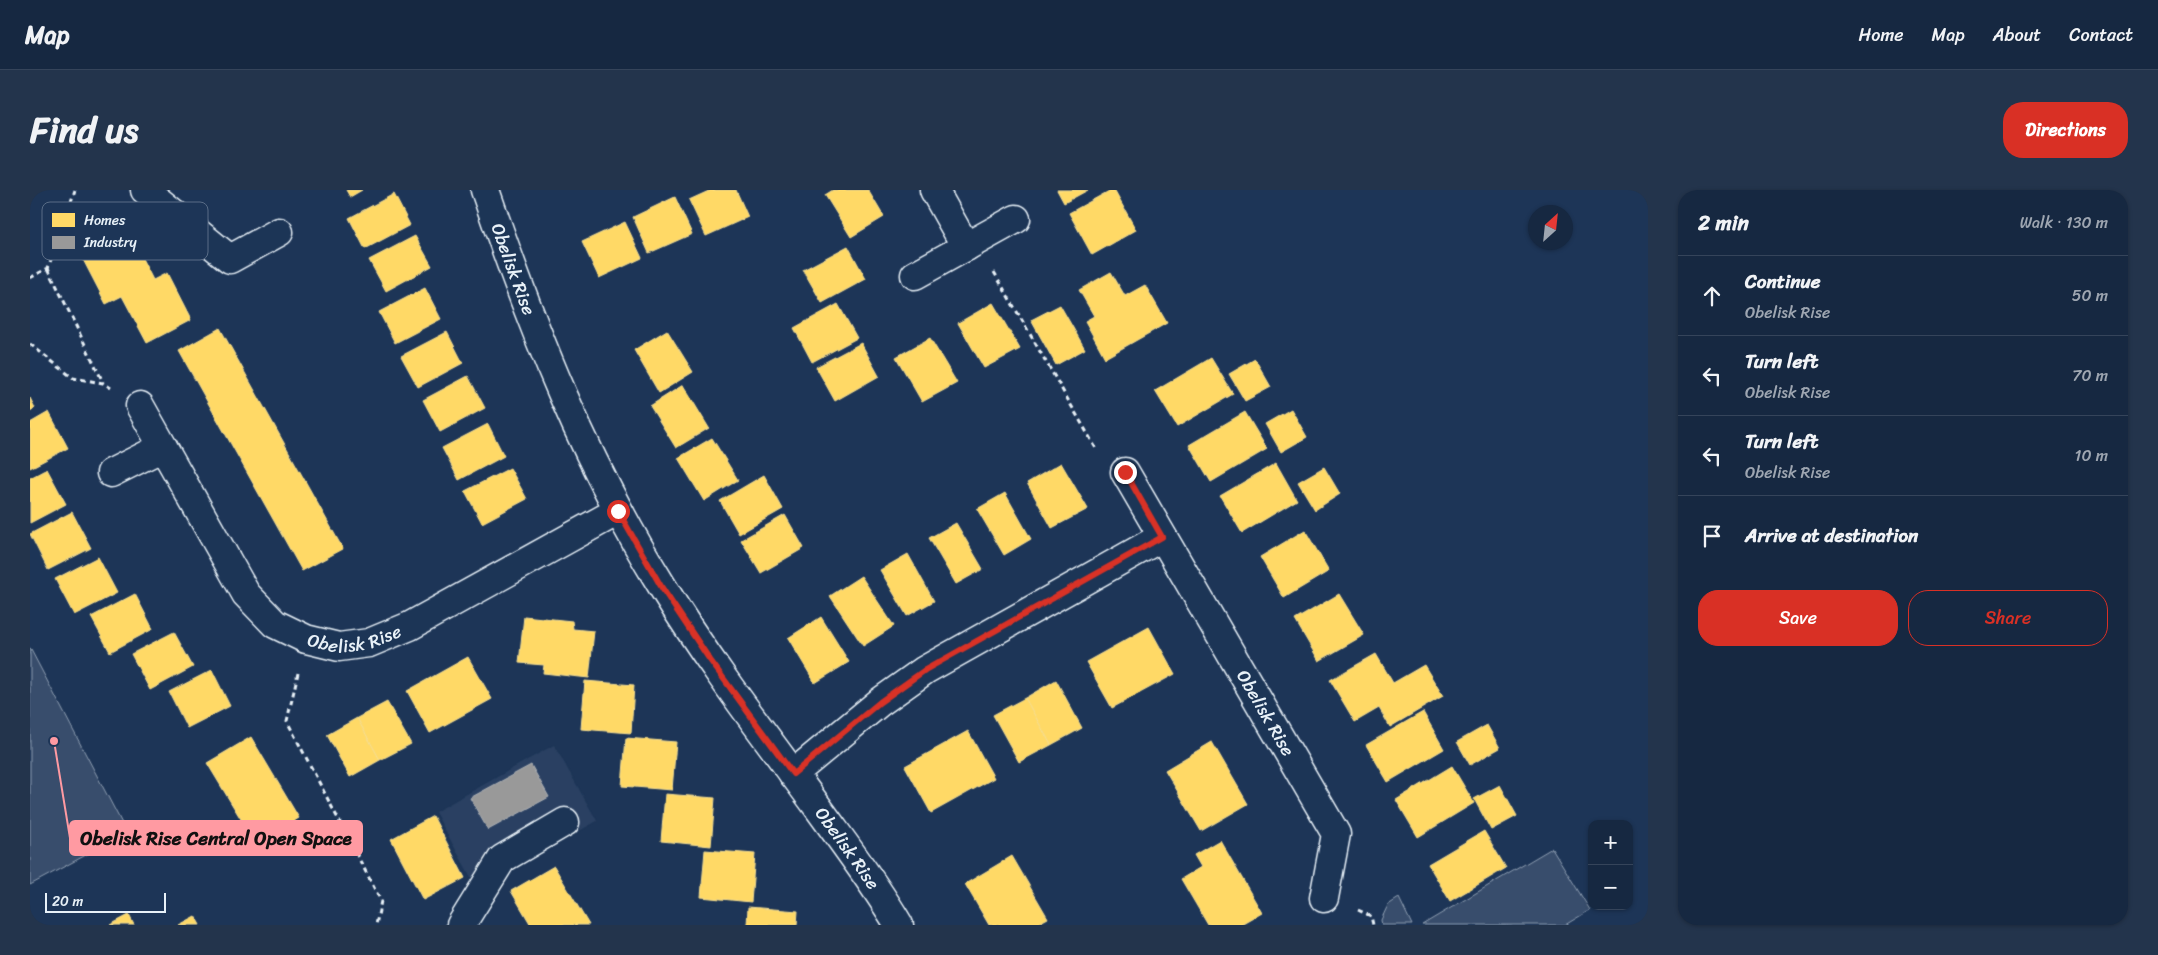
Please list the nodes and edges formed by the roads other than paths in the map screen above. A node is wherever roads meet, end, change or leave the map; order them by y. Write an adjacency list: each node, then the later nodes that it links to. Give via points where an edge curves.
1 (145, 190): 4 (street)
2 (486, 190): 14 (street, Obelisk Rise, via 543,350)
3 (934, 190): 8 (street)
4 (160, 202)
5 (1016, 220): 8 (street)
6 (279, 232): 7 (street, via 230,259)
7 (208, 241)
8 (966, 247): 9 (street)
9 (915, 275)
10 (140, 406): 11 (street, Obelisk Rise)
11 (163, 447): 13 (street); 14 (street, Obelisk Rise, via 246,594 276,624 306,639 339,647 369,643 410,626)
12 (1125, 472): 15 (street, Obelisk Rise)
13 (111, 474)
14 (618, 511): 16 (street, Obelisk Rise, via 662,588)
15 (1162, 537): 16 (street, via 925,670 880,702); 18 (street, Obelisk Rise, via 1336,834)
16 (793, 774): 20 (street, Obelisk Rise)
17 (565, 822): 19 (street, via 502,859)
18 (1324, 898)
19 (461, 925)
20 (899, 925)

